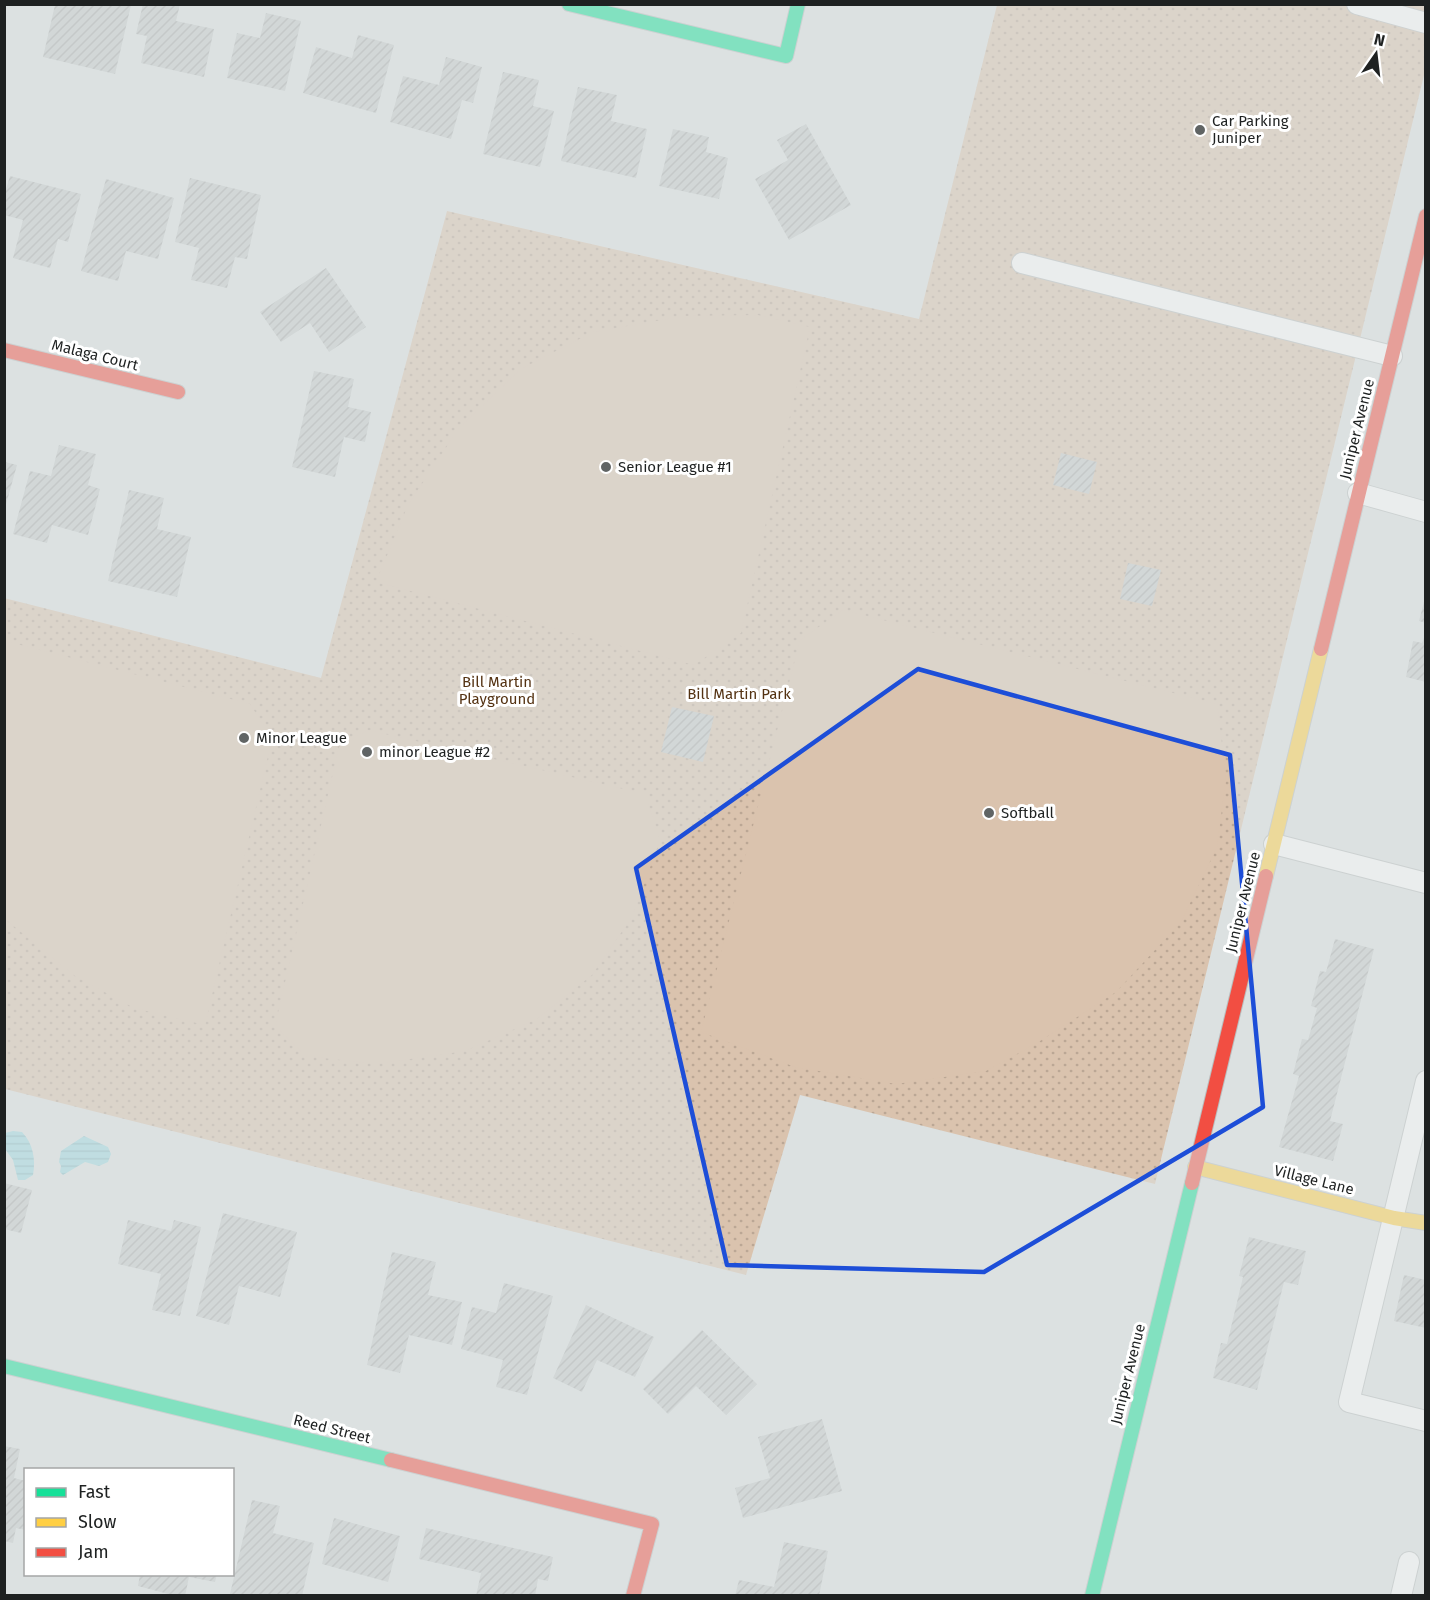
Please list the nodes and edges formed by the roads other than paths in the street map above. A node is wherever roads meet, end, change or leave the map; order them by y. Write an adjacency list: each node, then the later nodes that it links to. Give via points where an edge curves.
1 (569, 4): 2 (street, via 786,56)
2 (798, 4)
3 (1357, 4): 4 (lane)
4 (1425, 23)
5 (1425, 216): 8 (street, Juniper Avenue)
6 (1022, 263): 8 (lane)
7 (4, 350): 9 (street, Malaga Court)
8 (1392, 356): 10 (street, Juniper Avenue)
9 (178, 392)
10 (1358, 493): 11 (lane); 12 (street, Juniper Avenue)
11 (1425, 512)
12 (1274, 844): 13 (lane); 15 (street, Juniper Avenue)
13 (1425, 883)
14 (1425, 1081): 16 (lane)
15 (1195, 1167): 16 (street, Village Lane); 22 (street, Juniper Avenue)
16 (1394, 1218): 17 (street, Village Lane); 19 (lane, via 1349,1402)
17 (1425, 1223)
18 (4, 1366): 21 (street, Reed Street, via 652,1524)
19 (1425, 1421)
20 (1409, 1562): 23 (lane)
21 (633, 1596)
22 (1092, 1596)
23 (1401, 1596)

